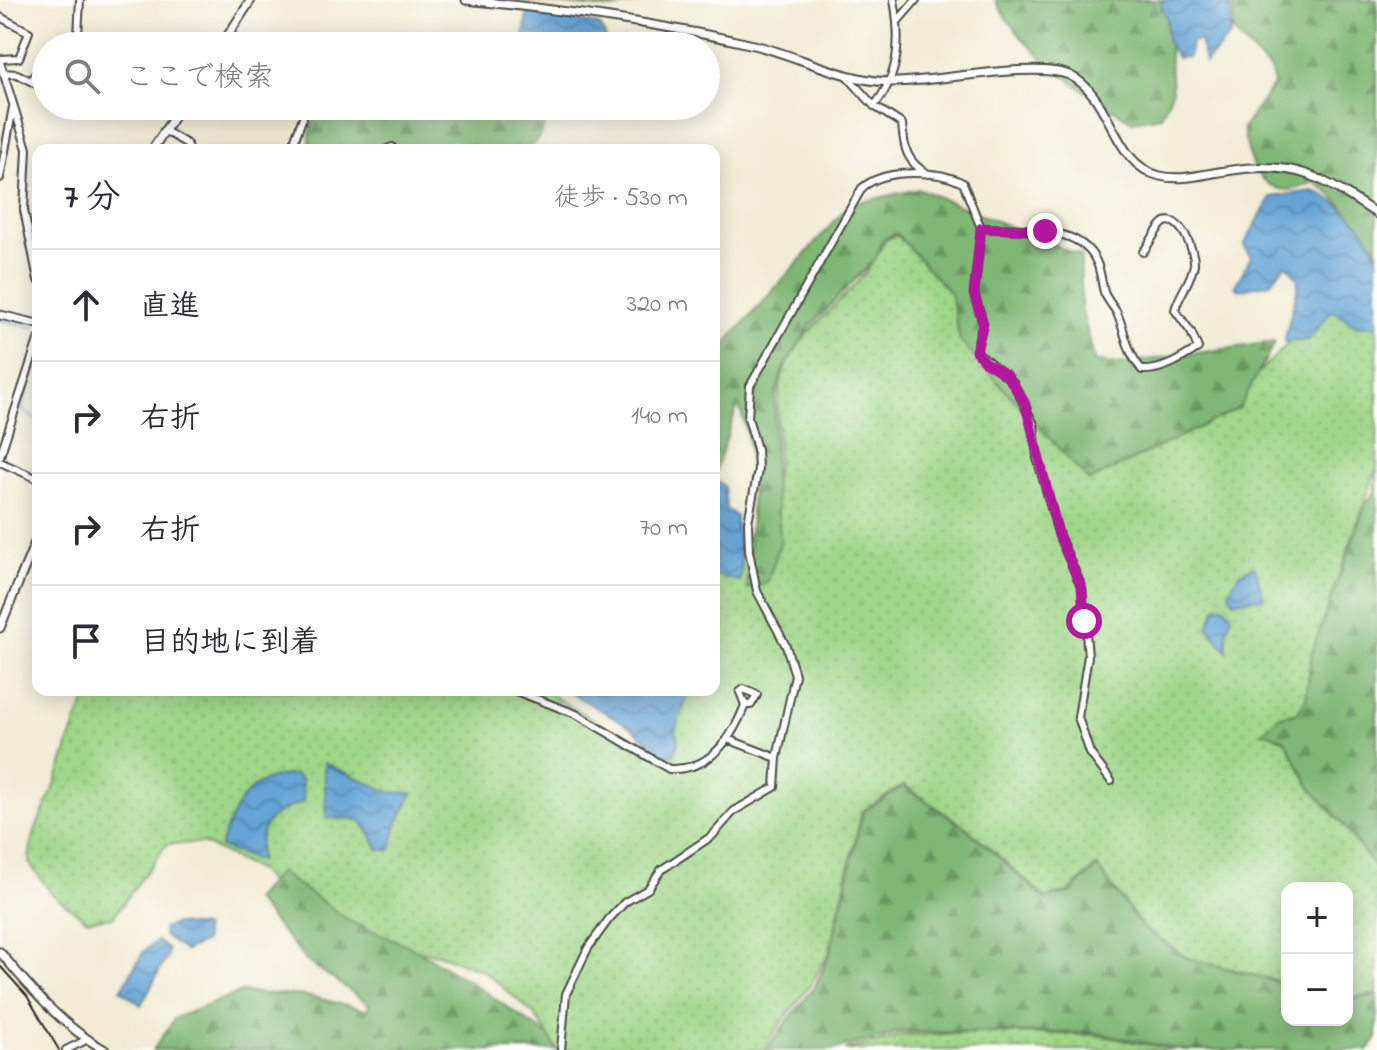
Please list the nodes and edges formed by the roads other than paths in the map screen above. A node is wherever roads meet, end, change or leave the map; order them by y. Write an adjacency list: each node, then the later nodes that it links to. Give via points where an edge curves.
1 (80, 0): 8 (street)
2 (251, 0): 9 (street)
3 (466, 0): 10 (street, via 598,13)
4 (894, 0): 7 (street)
5 (916, 0): 7 (street)
6 (0, 17): 12 (street, via 29,32 19,58)
7 (897, 22): 16 (street)
8 (78, 32)
9 (230, 32)
10 (693, 32)
11 (720, 38): 14 (street)
12 (0, 61): 13 (street)
13 (3, 73): 15 (street); 17 (street)
14 (846, 75): 16 (street); 18 (street)
15 (32, 80)
16 (893, 82): 18 (street); 28 (street, via 1040,70 1068,75 1087,88 1141,168 1158,176 1284,166 1313,175)
17 (13, 104): 22 (street); 30 (street, via 27,149 24,210)
18 (874, 106): 26 (street, via 902,124 904,150 914,166)
19 (171, 120): 21 (street)
20 (302, 120): 25 (street)
21 (164, 130): 23 (street); 24 (street)
22 (3, 140): 27 (street)
23 (156, 144)
24 (187, 144)
25 (293, 144)
26 (931, 176): 29 (street, via 963,183); 42 (street, via 888,176 862,188 750,386 748,418 758,470 748,522 749,551 757,591 795,675)
27 (0, 178)
28 (1377, 214)
29 (981, 228): 31 (street, via 1045,231 1073,238 1085,248 1096,260 1131,358 1142,370 1151,371 1198,348 1175,310 1194,266 1193,252 1177,224 1169,221 1162,223); 43 (street, via 974,294 983,323 976,351 1013,382 1034,425 1037,458 1059,536 1082,588 1088,656 1078,717 1090,753)
30 (32, 240)
31 (1143, 252)
32 (0, 315): 33 (street)
33 (32, 323)
34 (32, 359): 35 (street)
35 (0, 459): 36 (street)
36 (32, 476)
37 (32, 550): 38 (street)
38 (0, 628)
39 (529, 696): 41 (street, via 576,714 669,769 708,758)
40 (745, 705): 41 (street)
41 (730, 740): 42 (street)
42 (777, 758): 48 (street, via 775,787 734,811 712,836 661,870 595,938 563,1001)
43 (1111, 781)
44 (0, 952): 45 (street, via 49,1010)
45 (86, 1040): 46 (street); 47 (street)
46 (66, 1050)
47 (105, 1050)
48 (561, 1050)

